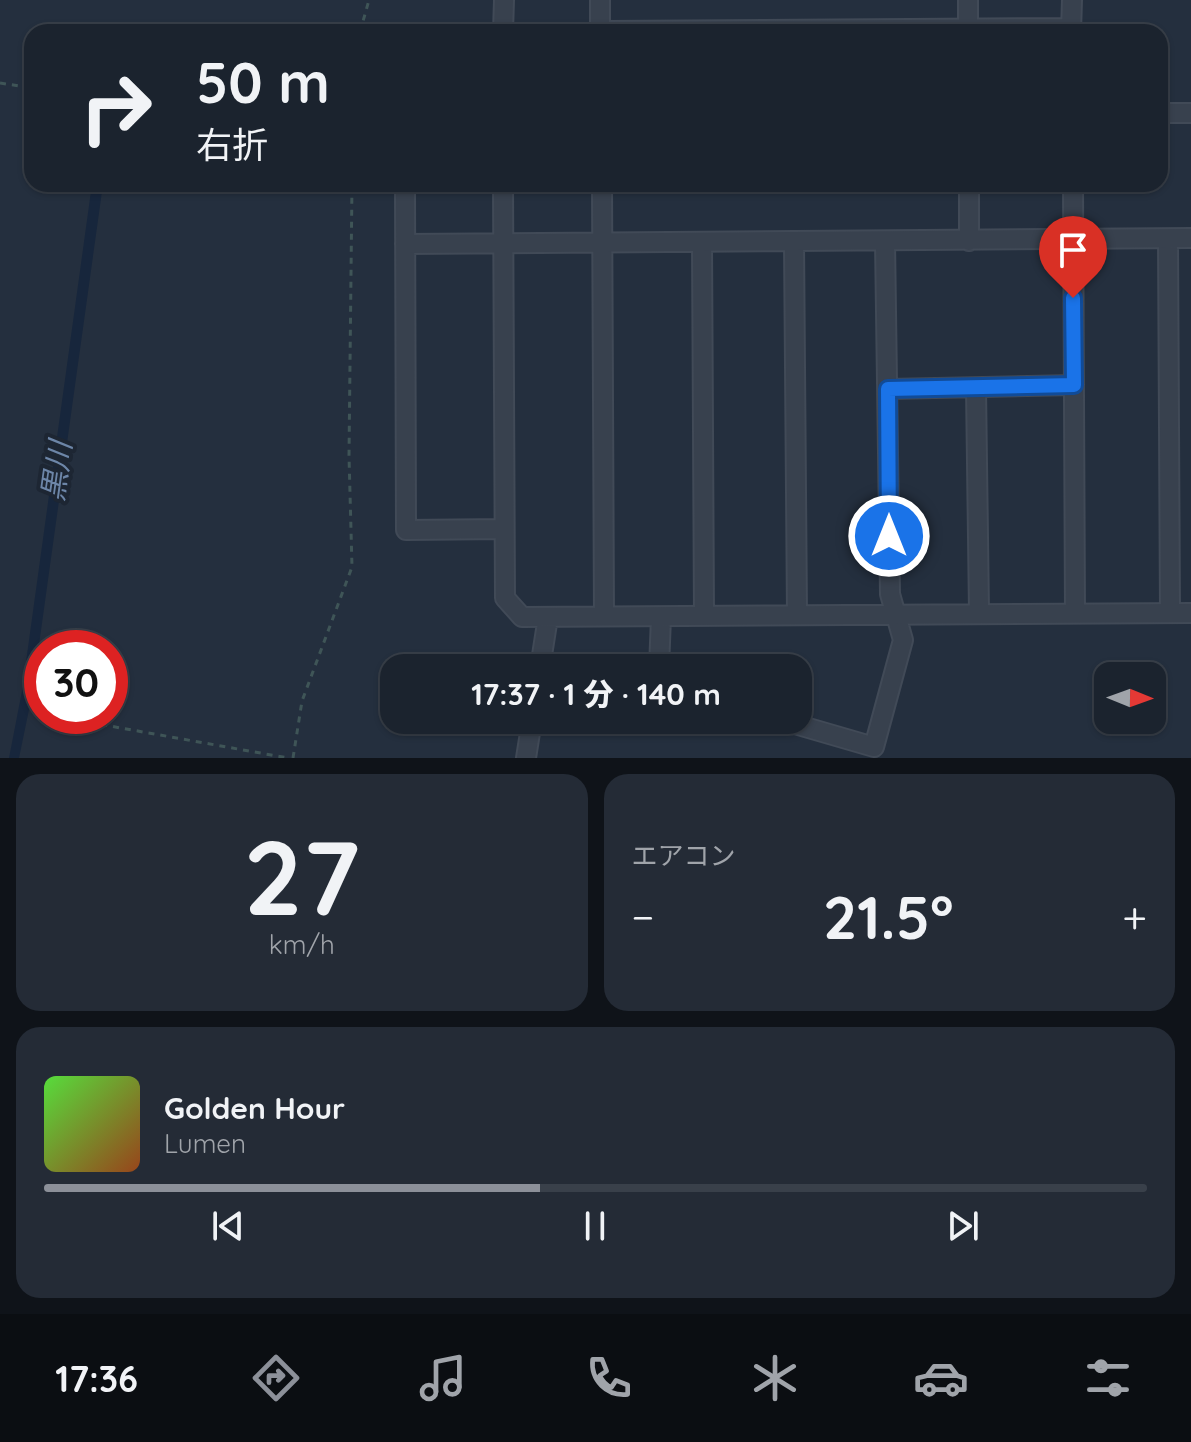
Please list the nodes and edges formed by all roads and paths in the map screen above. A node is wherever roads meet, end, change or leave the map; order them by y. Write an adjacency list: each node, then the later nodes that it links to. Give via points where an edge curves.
1 (369, 0): 6 (path)
2 (504, 0): 7 (street)
3 (600, 0): 8 (street)
4 (968, 0): 9 (street)
5 (1072, 0): 10 (street)
6 (362, 24)
7 (503, 24)
8 (600, 24)
9 (968, 24)
10 (1071, 24)
11 (0, 83): 12 (path)
12 (24, 87)
13 (1168, 113): 14 (street)
14 (1191, 113)
15 (352, 192): 50 (path, via 352,567 302,701)
16 (405, 192): 28 (street)
17 (503, 192): 29 (street)
18 (602, 192): 30 (street)
19 (969, 192): 25 (street)
20 (1073, 192): 22 (street)
21 (1191, 238): 23 (street)
22 (1073, 239): 23 (street); 25 (street); 31 (street)
23 (1168, 239): 38 (street)
24 (885, 241): 25 (street); 26 (street); 33 (street)
25 (969, 241)
26 (794, 242): 27 (street); 40 (street)
27 (702, 243): 30 (street); 42 (street)
28 (405, 244): 29 (street); 34 (street, via 406,530)
29 (503, 244): 30 (street); 34 (street)
30 (603, 244): 41 (street)
31 (1074, 385): 32 (street); 37 (street)
32 (976, 388): 33 (street); 35 (street)
33 (888, 389): 36 (street, via 890,594)
34 (504, 529): 43 (street, via 505,598 522,617)
35 (979, 612): 36 (street); 37 (street)
36 (895, 613): 40 (street); 48 (street, via 903,640 874,747)
37 (1075, 613): 38 (street)
38 (1170, 613): 39 (street)
39 (1191, 613)
40 (797, 615): 42 (street)
41 (604, 616): 43 (street); 44 (street)
42 (704, 616): 44 (street)
43 (548, 617): 45 (street)
44 (661, 617): 46 (street)
45 (542, 654)
46 (660, 654)
47 (128, 729): 50 (path)
48 (812, 729)
49 (530, 734): 51 (street)
50 (290, 758)
51 (526, 758)

